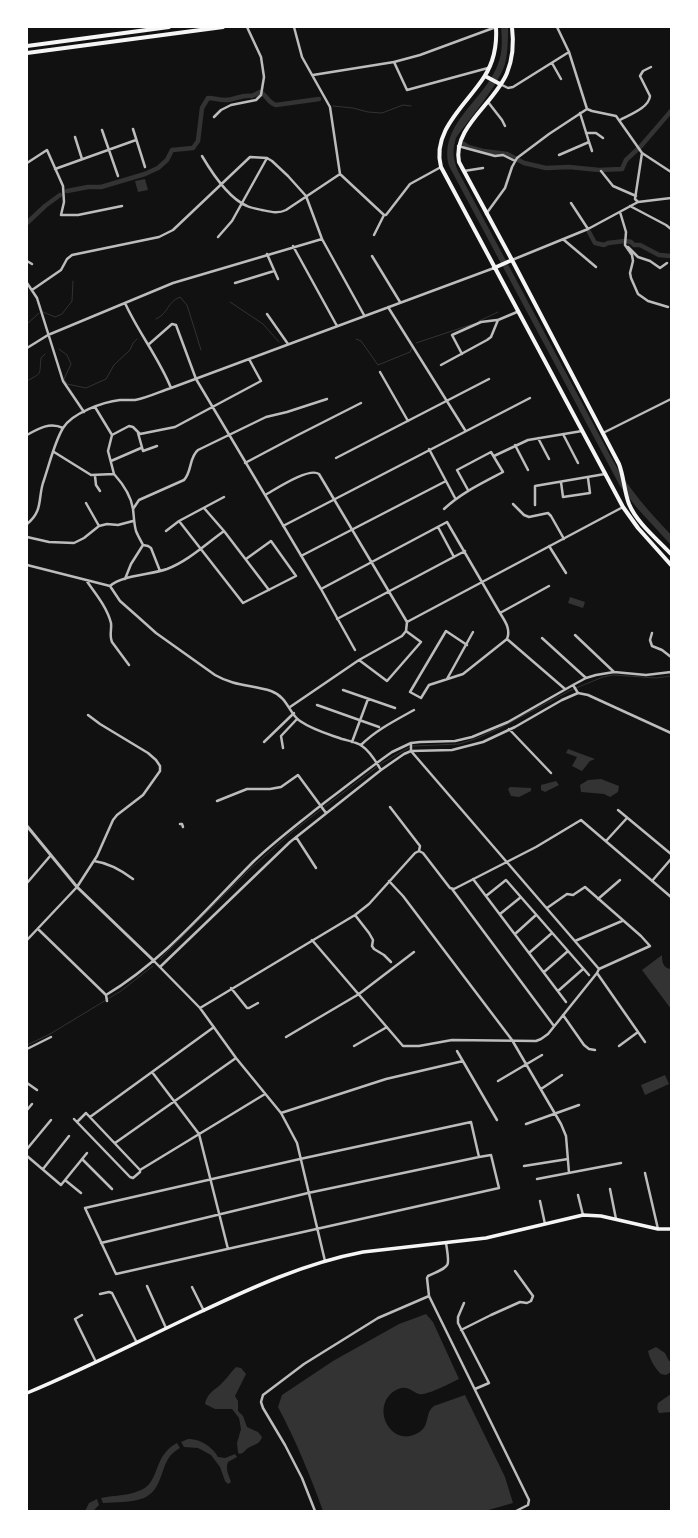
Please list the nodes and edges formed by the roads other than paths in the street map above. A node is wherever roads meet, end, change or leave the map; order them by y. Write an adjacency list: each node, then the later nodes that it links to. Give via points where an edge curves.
1 (169, 27): 8 (main road)
2 (223, 27): 9 (main road)
3 (247, 27): 24 (street, via 261,57 264,77 261,95 256,100 232,104)
4 (294, 27): 17 (street, via 302,57)
5 (496, 27): 13 (street); 16 (main road, via 495,50)
6 (512, 27): 20 (main road, via 512,56)
7 (557, 27): 11 (street)
8 (156, 28): 9 (main road); 10 (main road)
9 (157, 36): 12 (main road)
10 (27, 46)
11 (569, 52): 14 (street); 22 (street)
12 (27, 53)
13 (394, 62): 16 (street, via 407,90); 17 (street)
14 (552, 63): 19 (street); 20 (street, via 513,87 508,88)
15 (651, 67): 25 (street, via 640,76 650,100)
16 (489, 68): 18 (main road)
17 (314, 75): 51 (street, via 331,111)
18 (485, 76): 20 (main road); 45 (main road, via 444,133 439,152)
19 (561, 79)
20 (500, 84): 21 (main road)
21 (488, 102): 26 (street); 34 (main road, via 462,136)
22 (587, 109): 23 (street); 25 (street, via 616,116)
23 (580, 113): 29 (street); 42 (street, via 533,145)
24 (214, 117)
25 (620, 120): 37 (street)
26 (505, 126)
27 (134, 129): 32 (street)
28 (102, 130): 35 (street)
29 (586, 133): 31 (street, via 596,133); 33 (street)
30 (75, 136): 41 (street)
31 (603, 138)
32 (136, 140): 35 (street); 44 (street)
33 (589, 142): 36 (street); 38 (street)
34 (458, 146): 42 (street, via 495,156 503,155); 49 (main road, via 458,157)
35 (109, 150): 41 (street); 52 (street)
36 (592, 151)
37 (642, 153): 50 (street); 55 (street)
38 (559, 155)
39 (202, 156): 53 (street)
40 (267, 158): 53 (street, via 250,157); 54 (street, via 277,164); 59 (street)
41 (82, 159): 47 (street)
42 (515, 161): 63 (street, via 505,188)
43 (27, 162): 47 (street, via 46,150)
44 (145, 167)
45 (441, 167): 64 (street, via 410,184); 80 (main road)
46 (482, 168): 49 (street)
47 (55, 169): 61 (street, via 63,186 64,202 61,215 78,215)
48 (601, 171): 55 (street, via 613,186)
49 (463, 172): 63 (main road)
50 (671, 172)
51 (340, 174): 54 (street); 64 (street)
52 (118, 176)
53 (221, 184): 59 (street); 85 (street, via 180,224 164,235 72,255 61,270)
54 (306, 196): 59 (street, via 278,213); 69 (street)
55 (635, 198): 57 (street); 60 (street)
56 (671, 198): 57 (street)
57 (638, 202): 60 (street)
58 (571, 203): 65 (street)
59 (242, 204): 68 (street)
60 (630, 205): 62 (street); 66 (street)
61 (122, 206)
62 (620, 212): 65 (street); 71 (street, via 626,232)
63 (486, 214): 75 (main road)
64 (384, 215): 67 (street)
65 (588, 229): 70 (street)
66 (671, 230)
67 (374, 235)
68 (218, 237)
69 (322, 239): 72 (street); 92 (street)
70 (564, 240): 75 (street); 79 (street)
71 (625, 245): 77 (street, via 638,257 660,268); 89 (street, via 632,254 630,273 638,294 648,301)
72 (293, 246): 73 (street); 94 (street)
73 (267, 254): 81 (street); 87 (street, via 173,283)
74 (372, 256): 86 (street)
75 (512, 260): 80 (main road); 119 (main road)
76 (27, 261): 78 (street)
77 (667, 263)
78 (32, 264)
79 (596, 267)
80 (494, 268): 86 (street); 90 (main road)
81 (274, 271): 82 (street); 84 (street)
82 (278, 279)
83 (27, 283): 85 (street)
84 (235, 283)
85 (32, 290): 95 (street)
86 (400, 302): 88 (street)
87 (125, 303): 95 (street); 97 (street)
88 (388, 307): 92 (street); 109 (street)
89 (668, 307)
90 (517, 312): 93 (street); 117 (main road)
91 (267, 314): 96 (street)
92 (364, 316): 94 (street)
93 (498, 320): 99 (street, via 487,340); 99 (street, via 481,322 452,334)
94 (338, 326): 96 (street)
95 (48, 334): 98 (street); 113 (street, via 62,381)
96 (288, 344): 100 (street)
97 (148, 345): 103 (street, via 174,324); 105 (street)
98 (27, 348)
99 (462, 354): 101 (street)
100 (249, 359): 103 (street); 112 (street, via 261,381)
101 (440, 365)
102 (380, 372): 114 (street)
103 (196, 379): 105 (street); 112 (street)
104 (489, 379): 109 (street)
105 (170, 388): 111 (street, via 140,399 110,402)
106 (530, 398): 116 (street)
107 (327, 399): 123 (street, via 266,417)
108 (671, 399): 119 (street)
109 (447, 401): 114 (street); 116 (street)
110 (361, 403): 134 (street)
111 (95, 407): 113 (street); 122 (street)
112 (212, 407): 118 (street, via 175,427); 123 (street)
113 (84, 412): 115 (street, via 70,420)
114 (408, 421): 131 (street)
115 (63, 428): 121 (street, via 45,426); 129 (street)
116 (465, 430): 128 (street)
117 (582, 431): 120 (street); 138 (main road)
118 (138, 433): 122 (street, via 133,427 128,426); 127 (street)
119 (603, 433): 171 (main road, via 622,470 629,504 642,524)
120 (563, 434): 124 (street); 135 (street)
121 (27, 435)
122 (112, 435): 133 (street, via 108,451)
123 (228, 435): 134 (street); 154 (street, via 195,452 189,474 184,480 136,502)
124 (538, 438): 125 (street); 132 (street)
125 (515, 445): 130 (street); 136 (street)
126 (157, 446): 127 (street, via 144,452)
127 (141, 448): 133 (street)
128 (429, 449): 141 (street); 148 (street)
129 (54, 452): 139 (street); 158 (street, via 42,485 37,511)
130 (494, 456): 143 (street, via 503,472); 143 (street, via 490,452 457,470)
131 (336, 458)
132 (549, 459)
133 (111, 461): 137 (street)
134 (245, 463): 145 (street)
135 (578, 463)
136 (528, 470)
137 (114, 474): 139 (street); 154 (street, via 128,493)
138 (605, 474): 140 (street); 152 (main road)
139 (95, 476): 144 (street)
140 (588, 478): 142 (street); 142 (street, via 590,493 563,497)
141 (446, 481): 147 (street); 162 (street)
142 (561, 482): 151 (street, via 535,486)
143 (468, 490): 147 (street)
144 (100, 491)
145 (265, 495): 148 (street, via 304,474 313,472 320,474); 160 (street)
146 (224, 497): 153 (street)
147 (455, 498): 155 (street)
148 (335, 499): 160 (street); 162 (street)
149 (86, 503): 159 (street)
150 (513, 504): 166 (street, via 524,515 551,516)
151 (535, 505)
152 (623, 507): 166 (street); 177 (main road)
153 (204, 508): 157 (street); 164 (street)
154 (133, 509): 156 (street)
155 (444, 509)
156 (133, 521): 159 (street); 167 (street)
157 (179, 521): 163 (street); 169 (street)
158 (27, 524)
159 (99, 526): 165 (street, via 74,543 49,542)
160 (283, 526): 172 (street)
161 (438, 527): 170 (street, via 447,522); 173 (street); 175 (street)
162 (353, 530): 172 (street); 175 (street)
163 (166, 531)
164 (224, 531): 169 (street); 174 (street)
165 (27, 537)
166 (564, 539): 168 (street)
167 (143, 545): 178 (street, via 151,548); 180 (street)
168 (549, 546): 179 (street); 182 (street)
169 (201, 548): 178 (street, via 176,565); 186 (street, via 243,603)
170 (464, 551): 173 (street); 182 (street)
171 (671, 554)
172 (301, 556): 185 (street)
173 (454, 557): 187 (street)
174 (246, 559): 186 (street); 186 (street, via 271,541 296,576)
175 (371, 562): 185 (street); 187 (street)
176 (27, 564): 181 (street)
177 (671, 565)
178 (160, 570): 180 (street)
179 (566, 573)
180 (125, 579): 183 (street)
181 (86, 580): 183 (street); 201 (street, via 107,613 111,624 110,638)
182 (483, 582): 188 (street); 190 (street)
183 (110, 586): 212 (street, via 120,601 141,620 216,675 245,686 271,691)
184 (550, 586): 188 (street)
185 (321, 589): 189 (street)
186 (269, 590)
187 (389, 592): 189 (street); 190 (street)
188 (500, 613): 196 (street, via 508,628)
189 (337, 619): 198 (street)
190 (407, 622): 191 (street)
191 (406, 631): 200 (street, via 402,636); 200 (street, via 421,642 387,681)
192 (473, 632): 197 (street)
193 (652, 633): 199 (street, via 652,646)
194 (575, 635): 202 (street)
195 (542, 638): 204 (street)
196 (507, 639): 205 (street, via 469,670); 208 (street)
197 (466, 645): 205 (street); 205 (street, via 446,632 410,692 421,698 428,684)
198 (355, 650)
199 (671, 657)
200 (359, 660): 212 (street)
201 (129, 666)
202 (614, 672): 203 (street, via 646,675); 204 (street)
203 (671, 672)
204 (586, 678): 206 (street)
205 (447, 680)
206 (572, 685): 208 (street); 209 (street)
207 (343, 690): 210 (street)
208 (565, 690): 224 (street, via 508,722 472,737 455,741)
209 (578, 693): 220 (street); 221 (street, via 588,695)
210 (368, 699): 213 (street); 218 (street)
211 (317, 706): 218 (street)
212 (290, 707): 215 (street)
213 (395, 708)
214 (414, 710): 225 (street, via 387,725)
215 (294, 713): 217 (street); 222 (street)
216 (88, 715): 246 (street, via 148,753 160,766 160,771 143,795 112,820)
217 (297, 719): 223 (street, via 314,729); 226 (street, via 281,736)
218 (360, 720): 219 (street); 223 (street)
219 (379, 727)
220 (509, 729): 227 (street, via 483,742 458,749); 230 (street)
221 (671, 733)
222 (264, 742)
223 (352, 742): 225 (street)
224 (410, 743): 227 (street); 228 (street)
225 (361, 745): 228 (street)
226 (283, 748)
227 (411, 751): 229 (street); 247 (street)
228 (376, 763): 229 (street); 232 (street)
229 (381, 770): 235 (street)
230 (551, 773)
231 (217, 801): 232 (street, via 247,789 281,787 298,776)
232 (320, 806): 235 (street); 275 (street, via 284,834)
233 (390, 807): 242 (street, via 420,846)
234 (618, 810): 236 (street)
235 (326, 813): 240 (street)
236 (627, 818): 241 (street); 243 (street)
237 (180, 824): 239 (street)
238 (27, 826): 244 (street)
239 (182, 827)
240 (296, 837): 248 (street); 277 (street)
241 (606, 841): 247 (street, via 581,820); 252 (street)
242 (420, 851): 253 (street, via 415,853); 256 (street)
243 (671, 854)
244 (51, 855): 254 (street); 255 (street)
245 (671, 859): 252 (street)
246 (94, 861): 249 (street, via 104,862); 255 (street)
247 (507, 862): 250 (street); 261 (street)
248 (316, 868)
249 (133, 879)
250 (473, 879): 256 (street); 257 (street)
251 (620, 880): 260 (street)
252 (652, 880): 259 (street)
253 (389, 881): 263 (street, via 369,904); 298 (street)
254 (27, 883)
255 (77, 887): 266 (street); 275 (street)
256 (452, 889): 292 (street)
257 (486, 896): 258 (street, via 506,880); 262 (street)
258 (521, 897): 262 (street); 264 (street)
259 (671, 897)
260 (598, 899): 261 (street, via 585,887 573,894 567,894); 265 (street)
261 (547, 908): 271 (street)
262 (500, 914): 268 (street)
263 (355, 915): 270 (street); 276 (street, via 373,940 373,948)
264 (536, 915): 267 (street); 268 (street)
265 (623, 920): 271 (street); 279 (street, via 650,946)
266 (38, 929): 269 (street); 286 (street)
267 (552, 933): 272 (street); 274 (street)
268 (515, 934): 274 (street)
269 (27, 940)
270 (312, 940): 283 (street); 285 (street)
271 (575, 941): 279 (street)
272 (568, 951): 278 (street); 280 (street)
273 (414, 952): 285 (street)
274 (530, 954): 280 (street)
275 (153, 960): 277 (street); 286 (street, via 130,980)
276 (391, 962)
277 (160, 967): 290 (street)
278 (583, 969): 282 (street); 284 (street)
279 (599, 969): 281 (street)
280 (544, 972): 284 (street)
281 (597, 973): 291 (street); 295 (street)
282 (589, 975)
283 (231, 988): 289 (street, via 247,1008); 290 (street)
284 (558, 991): 288 (street)
285 (359, 994): 294 (street); 297 (street)
286 (106, 995): 287 (street)
287 (107, 1001)
288 (566, 1002)
289 (258, 1003)
290 (200, 1008): 293 (street)
291 (563, 1015): 292 (street); 303 (street, via 584,1045)
292 (554, 1026): 298 (street, via 541,1039)
293 (214, 1027): 306 (street); 309 (street)
294 (387, 1027): 298 (street, via 398,1042 408,1047 452,1040); 300 (street)
295 (638, 1032): 299 (street); 301 (street)
296 (50, 1037): 302 (street)
297 (286, 1037)
298 (512, 1040): 308 (street)
299 (645, 1042)
300 (354, 1046)
301 (619, 1046)
302 (27, 1050)
303 (595, 1050)
304 (457, 1051): 307 (street)
305 (542, 1055): 308 (street)
306 (236, 1058): 315 (street); 316 (street)
307 (463, 1061): 320 (street, via 386,1079); 325 (street)
308 (526, 1065): 311 (street); 313 (street)
309 (152, 1072): 316 (street); 322 (street)
310 (562, 1075): 313 (street)
311 (498, 1081)
312 (27, 1083): 314 (street)
313 (541, 1089): 321 (street)
314 (37, 1090)
315 (265, 1094): 320 (street); 328 (street)
316 (174, 1101): 328 (street); 330 (street)
317 (32, 1104): 319 (street)
318 (579, 1105): 321 (street)
319 (27, 1110)
320 (281, 1113): 336 (street, via 294,1134)
321 (556, 1113): 327 (street); 337 (street, via 566,1136)
322 (90, 1117): 326 (street, via 86,1113); 330 (street)
323 (74, 1119): 326 (street)
324 (51, 1120): 331 (street)
325 (497, 1120)
326 (77, 1122): 341 (street, via 130,1177 134,1177)
327 (526, 1124)
328 (199, 1134): 341 (street); 344 (street)
329 (69, 1136): 340 (street)
330 (116, 1143): 341 (street)
331 (27, 1149)
332 (87, 1153): 335 (street)
333 (27, 1156): 340 (street)
334 (479, 1157): 336 (street, via 471,1122); 349 (street); 358 (street, via 491,1155 499,1188)
335 (82, 1159): 345 (street); 347 (street)
336 (300, 1159): 344 (street); 349 (street)
337 (568, 1159): 339 (street); 342 (street)
338 (621, 1164): 342 (street)
339 (524, 1166)
340 (42, 1169): 345 (street, via 61,1185)
341 (140, 1170)
342 (569, 1173): 346 (street)
343 (645, 1173): 359 (street)
344 (210, 1179): 353 (street); 361 (street, via 85,1208)
345 (65, 1180): 350 (street)
346 (537, 1180)
347 (112, 1189)
348 (610, 1189): 355 (street)
349 (308, 1193): 353 (street); 358 (street)
350 (81, 1194)
351 (578, 1195): 354 (street)
352 (540, 1201): 356 (street)
353 (219, 1214): 361 (street); 362 (street)
354 (583, 1215): 355 (main road); 356 (main road)
355 (616, 1219): 359 (main road)
356 (546, 1225): 360 (main road, via 498,1236)
357 (671, 1228): 359 (main road)
358 (317, 1229): 362 (street); 363 (street)
359 (658, 1229)
360 (446, 1242): 363 (main road, via 363,1252); 368 (street, via 447,1266 444,1270 428,1276)
361 (101, 1243): 362 (street, via 116,1274)
362 (228, 1249)
363 (325, 1261): 370 (main road, via 287,1274)
364 (515, 1271): 373 (street, via 533,1296 531,1301 520,1302)
365 (147, 1286): 372 (street)
366 (192, 1287): 370 (street)
367 (100, 1294): 374 (street, via 112,1293)
368 (428, 1296): 376 (street); 378 (street, via 378,1318 304,1364 263,1395 263,1408 298,1471)
369 (464, 1303): 373 (street, via 458,1317)
370 (204, 1311): 372 (main road)
371 (82, 1315): 375 (street, via 75,1319)
372 (166, 1328): 374 (main road)
373 (461, 1330): 376 (street, via 489,1383)
374 (137, 1342): 375 (main road)
375 (96, 1363): 377 (main road)
376 (474, 1389): 379 (street, via 529,1500 528,1505)
377 (27, 1393)
378 (316, 1511)
379 (516, 1511)

